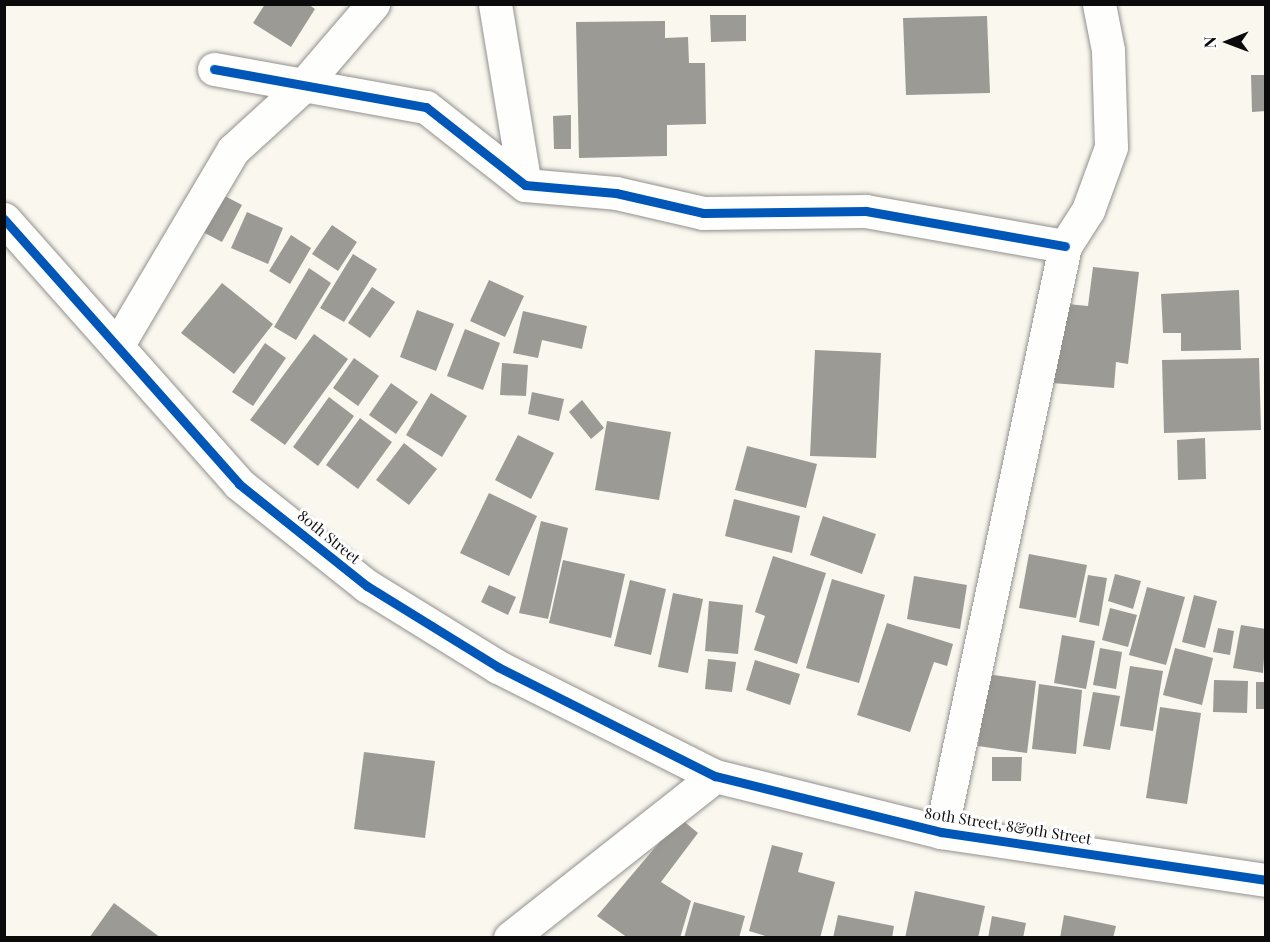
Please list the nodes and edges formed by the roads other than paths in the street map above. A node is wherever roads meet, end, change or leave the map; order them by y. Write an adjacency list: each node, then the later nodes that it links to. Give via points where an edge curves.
1 (373, 4): 5 (street)
2 (495, 4): 6 (street)
3 (1099, 4): 8 (street, via 1108,50 1111,147 1088,210)
4 (214, 69): 5 (street)
5 (301, 88): 6 (street, via 426,107); 9 (street, via 233,150)
6 (525, 185): 8 (street, via 616,193 703,213 866,211)
7 (4, 219): 9 (street, 80th Street)
8 (1065, 246): 11 (street)
9 (117, 346): 10 (street, 80th Street, via 239,484 366,586 498,667)
10 (715, 776): 11 (street, 80th Street, 8&9th Street); 13 (street)
11 (941, 832): 12 (street, 80th Street, 8&9th Street)
12 (1266, 880)
13 (510, 938)

